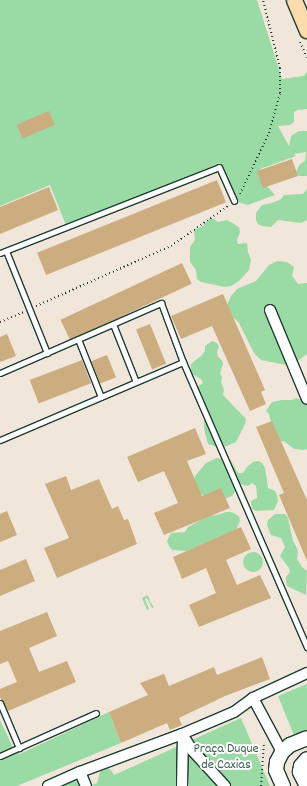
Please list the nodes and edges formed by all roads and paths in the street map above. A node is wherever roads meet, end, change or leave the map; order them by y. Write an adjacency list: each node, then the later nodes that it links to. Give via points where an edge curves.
1 (263, 0): 4 (path, via 280,68 280,93 269,133 242,190)
2 (294, 0): 3 (main road)
3 (307, 30)
4 (234, 201): 5 (lane, via 219,167); 7 (path, via 171,246)
5 (6, 251): 6 (lane); 7 (lane)
6 (0, 253)
7 (29, 309): 9 (path); 12 (lane)
8 (270, 310): 17 (street)
9 (0, 322)
10 (113, 324): 11 (lane); 13 (lane, via 161,303); 15 (lane)
11 (78, 339): 12 (lane); 16 (lane)
12 (47, 353): 14 (lane)
13 (183, 362): 15 (lane); 19 (lane)
14 (0, 373)
15 (136, 382): 16 (lane)
16 (101, 397): 18 (lane)
17 (307, 399)
18 (0, 440)
19 (307, 647)
20 (307, 673): 21 (street)
21 (253, 698): 24 (street); 25 (street, via 234,712)
22 (0, 703): 27 (lane)
23 (96, 713): 27 (lane)
24 (265, 721): 28 (street); 36 (path)
25 (182, 734): 31 (street); 34 (street); 35 (street, via 192,750)
26 (307, 738): 28 (main road, via 290,745)
27 (19, 748): 29 (lane)
28 (282, 752): 37 (main road, via 276,762 276,770)
29 (0, 756)
30 (307, 759): 38 (main road, via 300,772)
31 (80, 772): 32 (street); 33 (street)
32 (48, 786)
33 (86, 786)
34 (182, 786)
35 (225, 786)
36 (261, 786)
37 (283, 786)
38 (307, 786)

